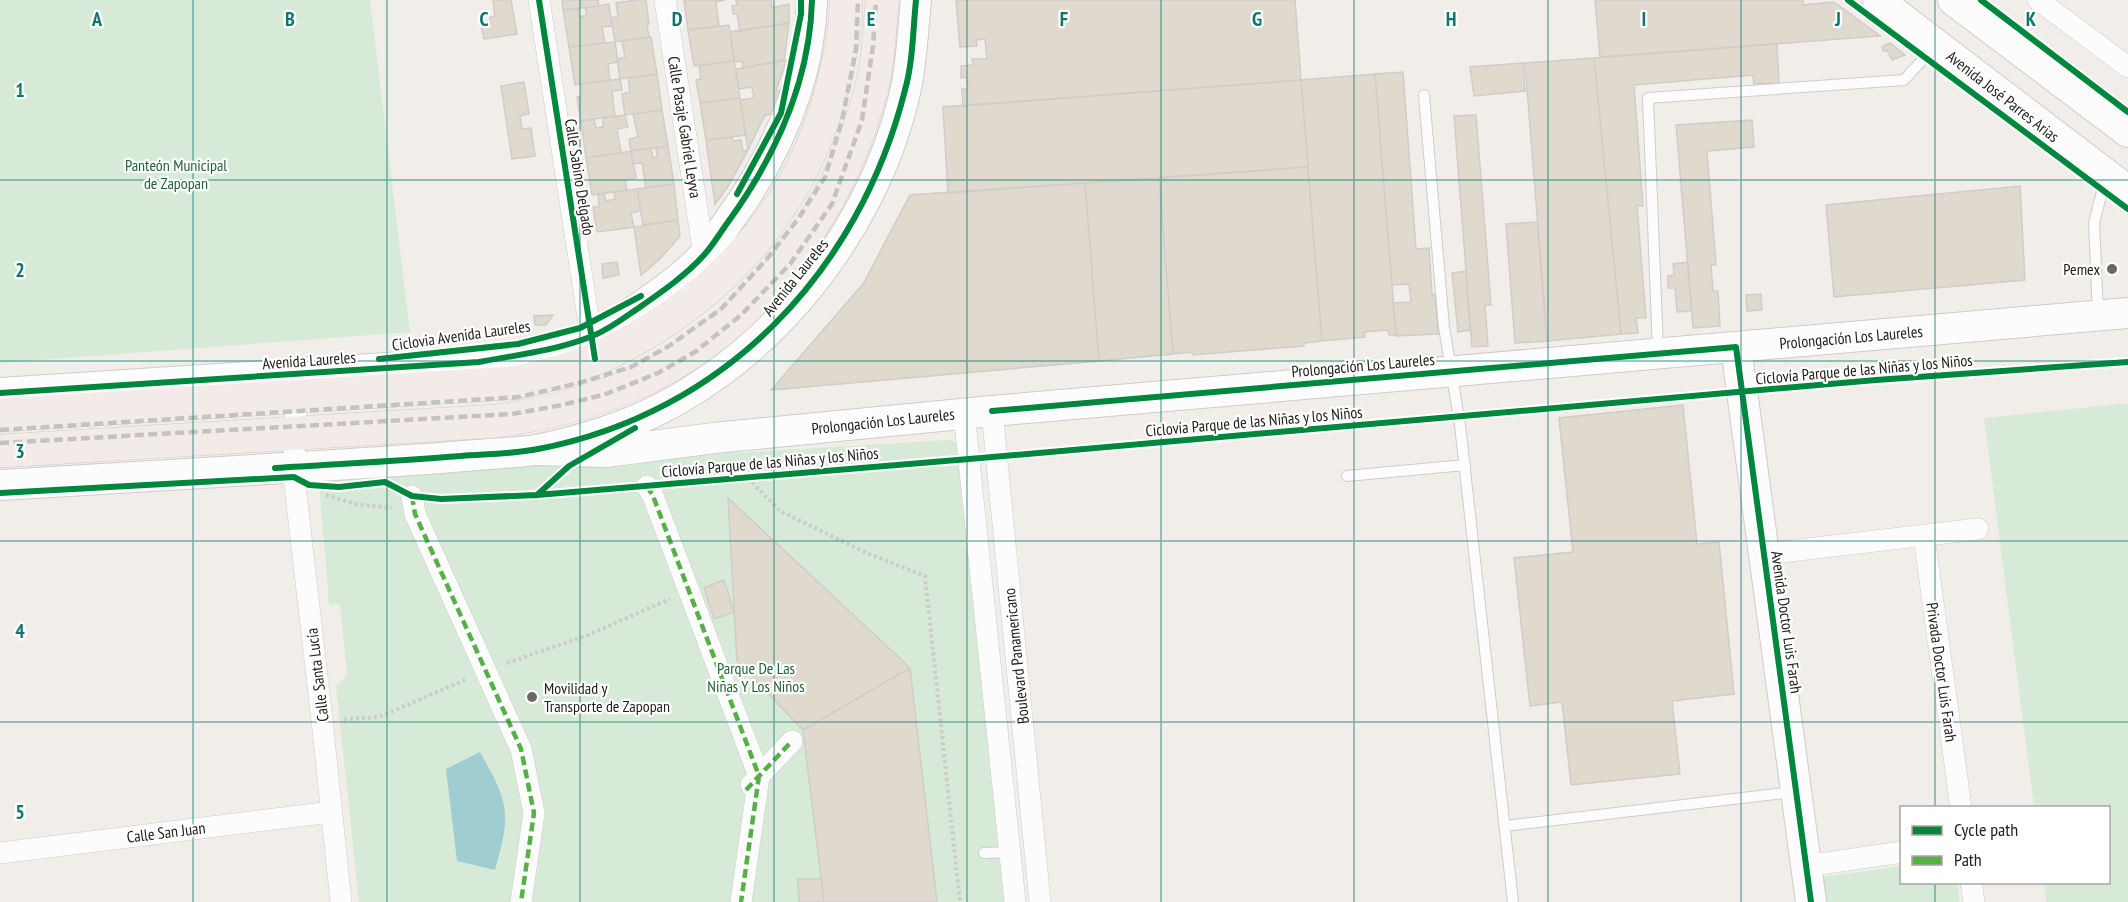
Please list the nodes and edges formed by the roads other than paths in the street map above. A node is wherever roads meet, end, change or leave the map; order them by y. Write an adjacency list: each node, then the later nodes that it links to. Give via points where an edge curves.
1 (539, 0): 19 (street, Calle Sabino Delgado)
2 (665, 0): 15 (street, Calle Pasaje Gabriel Leyva)
3 (812, 0): 15 (main road, Avenida Laureles, via 806,50 786,121 758,178)
4 (846, 0): 19 (main road, Avenida Laureles, via 840,57 830,99 804,167 770,222 723,277 695,300 637,338)
5 (882, 0): 30 (main road, Avenida Laureles, via 873,80 862,120 836,184 795,251 737,316 713,336 684,357 626,387 530,417)
6 (916, 0): 23 (main road, Avenida Laureles, via 906,87 894,130 879,171 848,231 821,271 760,340)
7 (1878, 0): 10 (main road, Avenida José Parres Arias)
8 (1953, 0): 13 (main road)
9 (2038, 0): 11 (street)
10 (1943, 50): 14 (main road, Avenida José Parres Arias); 20 (lane, via 1925,57 1904,80 1648,98)
11 (2128, 67)
12 (1424, 95): 21 (lane, via 1444,327)
13 (2128, 132)
14 (2121, 176): 17 (lane, via 2094,223)
15 (704, 255): 19 (main road, Avenida Laureles)
16 (2128, 313): 17 (main road, Prolongación Los Laureles)
17 (2098, 315): 18 (main road, Prolongación Los Laureles)
18 (1736, 347): 20 (main road, Prolongación Los Laureles); 40 (main road, Avenida Doctor Luis Farah)
19 (593, 348): 24 (main road, Avenida Laureles, via 561,372 512,383)
20 (1658, 353): 21 (main road, Prolongación Los Laureles)
21 (1452, 371): 27 (main road, Prolongación Los Laureles); 33 (lane)
22 (152, 383): 24 (main road, Avenida Laureles); 25 (main road, Avenida Laureles); 26 (main road)
23 (699, 386): 29 (main road, via 693,402 696,419); 31 (main road, Avenida Laureles, via 608,430)
24 (290, 389): 26 (main road, Avenida Laureles); 30 (street, Calle Santa Lucía)
25 (0, 393)
26 (181, 403): 28 (main road, Avenida Laureles)
27 (978, 412): 29 (main road, Prolongación Los Laureles); 47 (street, Boulevard Panamericano); 57 (street, Boulevard Panamericano)
28 (0, 415)
29 (714, 438): 31 (main road, Prolongación Los Laureles, via 606,452)
30 (294, 445): 31 (main road, Avenida Laureles); 32 (main road, Avenida Laureles); 35 (main road, Avenida Laureles); 45 (street, Calle Santa Lucía, via 294,477)
31 (536, 450)
32 (0, 451)
33 (1465, 465): 34 (lane); 46 (lane)
34 (1347, 476)
35 (0, 486)
36 (647, 486): 42 (street)
37 (413, 502): 54 (street, via 419,524 521,749 534,813)
38 (1978, 529): 39 (street)
39 (1924, 536): 40 (street); 44 (street, Privada Doctor Luis Farah)
40 (1764, 554): 43 (main road, Avenida Doctor Luis Farah)
41 (792, 741): 42 (street)
42 (753, 783): 55 (street)
43 (1797, 791): 46 (lane); 51 (main road, Avenida Doctor Luis Farah)
44 (1961, 806)
45 (331, 812): 49 (street, Calle San Juan); 53 (street, Calle Santa Lucía)
46 (1505, 826): 58 (lane)
47 (1009, 852): 50 (lane); 56 (street, Boulevard Panamericano)
48 (1900, 852): 51 (street)
49 (0, 853)
50 (984, 853)
51 (1806, 866): 59 (main road, Avenida Doctor Luis Farah)
52 (1971, 884): 60 (street)
53 (341, 902)
54 (521, 902)
55 (741, 902)
56 (1015, 902)
57 (1040, 902)
58 (1513, 902)
59 (1811, 902)
60 (1974, 902)

